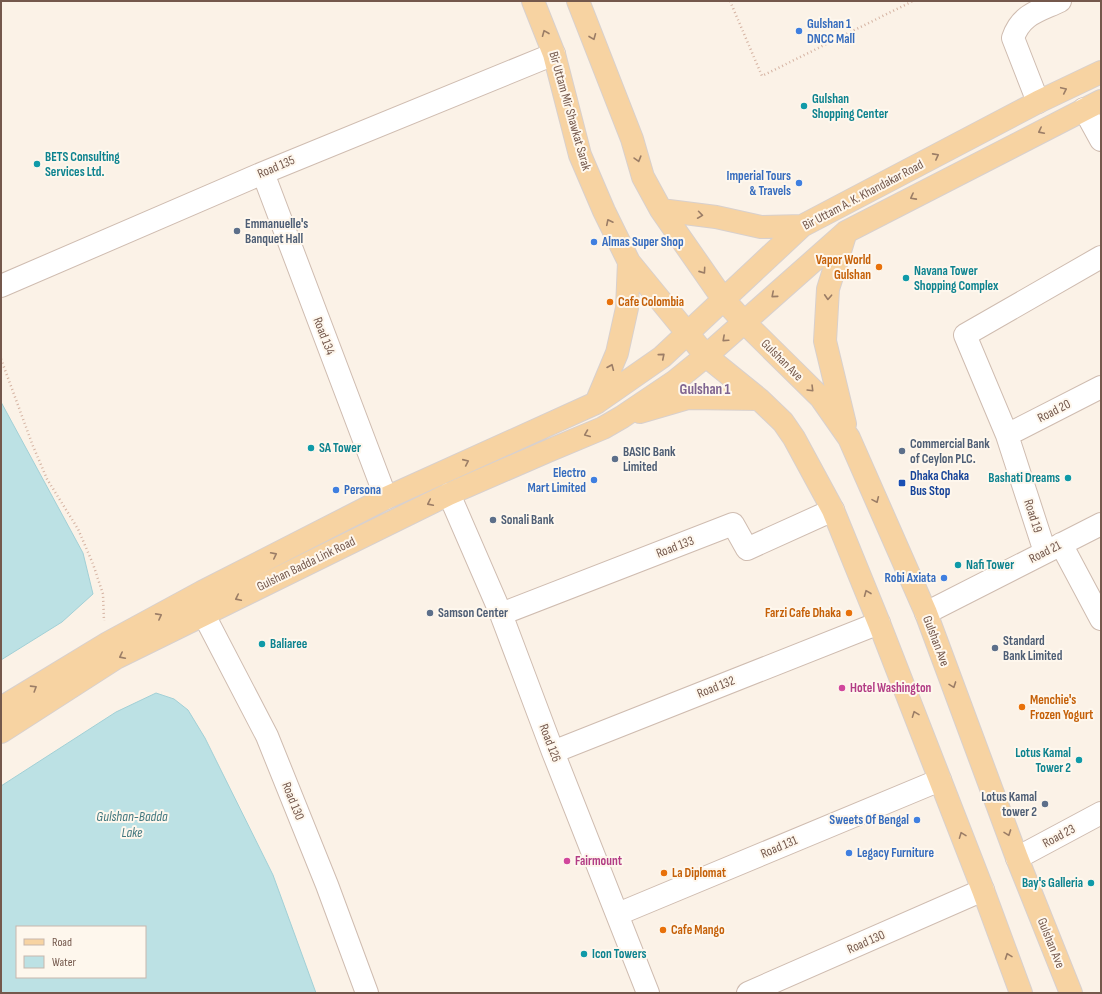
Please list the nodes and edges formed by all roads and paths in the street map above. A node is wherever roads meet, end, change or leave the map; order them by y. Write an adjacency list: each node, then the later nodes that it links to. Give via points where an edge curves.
1 (532, 1): 6 (main road, Bir Uttam Mir Shawkat Sarak, one-way to 1)
2 (578, 1): 12 (main road, one-way to 12, via 632,139 643,177)
3 (730, 1): 4 (path, via 762,76)
4 (913, 1)
5 (1060, 1): 8 (street, via 1024,18 1013,38)
6 (554, 54): 11 (street, Road 135); 16 (main road, Bir Uttam Mir Shawkat Sarak, one-way to 6, via 580,155)
7 (1101, 72): 8 (main road, Bir Uttam A. K. Khandakar Road, one-way to 7)
8 (1038, 102): 13 (main road, Bir Uttam A. K. Khandakar Road, one-way to 8)
9 (1093, 105): 10 (street); 14 (main road, Bir Uttam A. K. Khandakar Road, one-way to 14)
10 (1101, 140)
11 (263, 173): 17 (street, Road 135); 30 (street, Road 134)
12 (661, 210): 13 (main road, one-way to 13, via 761,227); 18 (main road, one-way to 18)
13 (802, 226): 18 (main road, Bir Uttam A. K. Khandakar Road)
14 (846, 232): 19 (main road, Bir Uttam A. K. Khandakar Road, one-way to 19); 28 (main road, one-way to 28, via 828,289 825,341)
15 (1101, 257): 27 (street, Road 19, via 965,335)
16 (629, 262): 20 (main road, Bir Uttam Mir Shawkat Sarak); 25 (main road, one-way to 16, via 617,353 627,308)
17 (1, 286)
18 (723, 299): 19 (main road); 20 (main road, Bir Uttam A. K. Khandakar Road)
19 (744, 322): 21 (main road, Bir Uttam A. K. Khandakar Road, one-way to 21); 28 (main road, Gulshan Ave, one-way to 28, via 821,398)
20 (687, 333): 21 (main road, Bir Uttam Mir Shawkat Sarak); 25 (main road, Bir Uttam A. K. Khandakar Road, one-way to 20, via 662,357)
21 (706, 356): 24 (main road); 26 (main road, Bir Uttam A. K. Khandakar Road, via 674,382)
22 (1, 359): 39 (path, via 47,479 78,529 93,564 103,594)
23 (1101, 387): 27 (street, Road 20)
24 (759, 400): 26 (main road, via 688,398); 31 (main road, via 783,422 794,438)
25 (596, 403): 30 (main road, Gulshan Badda Link Road, one-way to 25)
26 (622, 417): 29 (main road, Gulshan Badda Link Road, one-way to 29, via 603,428)
27 (1007, 435): 33 (street, Road 19)
28 (849, 438): 34 (main road, Gulshan Ave, one-way to 34)
29 (449, 494): 35 (street, Road 126); 36 (main road, Gulshan Badda Link Road, one-way to 36)
30 (386, 498): 39 (main road, Gulshan Badda Link Road, one-way to 30)
31 (833, 510): 35 (street, Road 133, via 747,550 733,524); 38 (main road, one-way to 31)
32 (1101, 524): 33 (street, Road 21)
33 (1053, 548): 34 (street, Road 21); 37 (street, Road 19)
34 (926, 613): 46 (main road, Gulshan Ave, one-way to 46)
35 (501, 614): 42 (street, Road 126)
36 (200, 617): 41 (main road, Gulshan Badda Link Road, one-way to 41, via 116,658); 45 (street, via 260,744); 49 (street, Road 130, via 267,736)
37 (1101, 619)
38 (879, 622): 42 (street, Road 132); 43 (main road, one-way to 38)
39 (108, 643): 40 (main road, Gulshan Badda Link Road, one-way to 39)
40 (1, 708)
41 (1, 732)
42 (553, 752): 48 (street, Road 126)
43 (940, 780): 47 (main road, one-way to 43); 48 (street, Road 131)
44 (1101, 813): 46 (street, Road 23)
45 (291, 824)
46 (1017, 858): 53 (main road, Gulshan Ave)
47 (983, 890): 51 (street, Road 130); 52 (main road, one-way to 47)
48 (618, 914): 50 (street, Road 126)
49 (367, 993)
50 (648, 993)
51 (748, 993)
52 (1022, 993)
53 (1071, 993)

